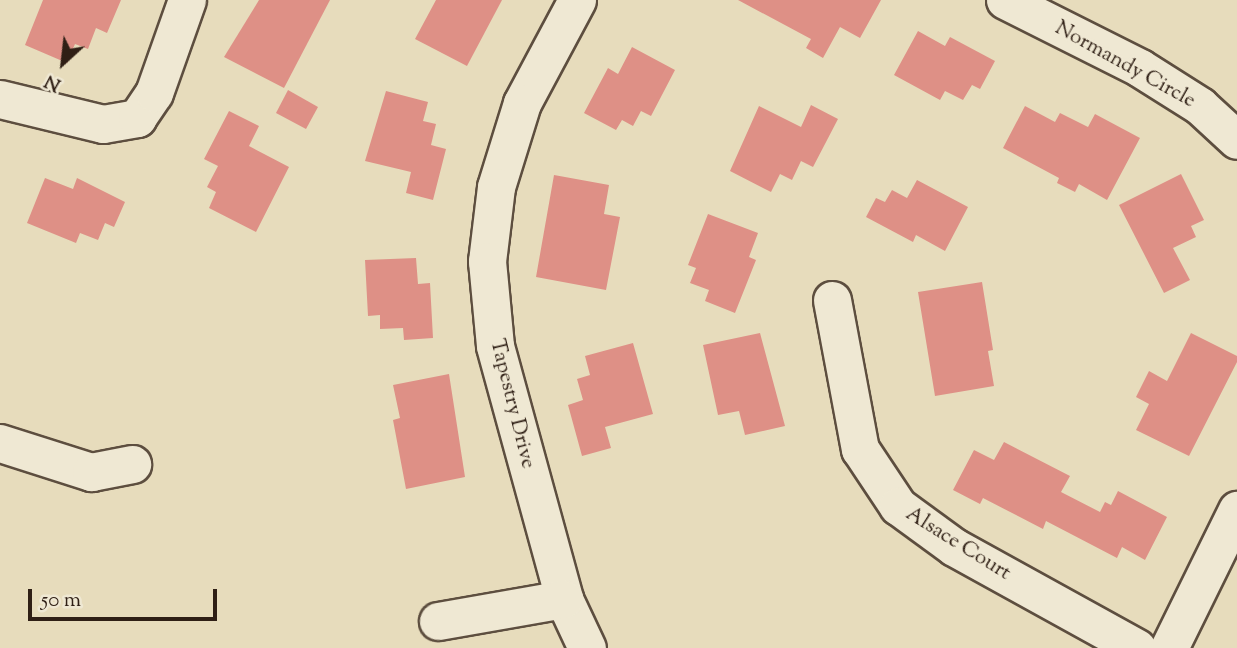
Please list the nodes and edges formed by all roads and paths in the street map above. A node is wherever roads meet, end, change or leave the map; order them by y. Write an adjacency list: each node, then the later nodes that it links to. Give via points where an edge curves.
1 (187, 0): 4 (street, via 154,93 137,118 103,124)
2 (577, 0): 10 (street, Tapestry Drive, via 522,103 496,187 487,261 495,346)
3 (1005, 0): 5 (street, Normandy Circle, via 1140,68 1200,107)
4 (0, 99)
5 (1237, 140)
6 (832, 300): 13 (street, Alsace Court, via 860,449 898,506 954,547)
7 (0, 443): 8 (street, via 91,472)
8 (132, 464)
9 (1237, 510): 14 (street)
10 (564, 600): 11 (street); 12 (street, Tapestry Drive)
11 (438, 621)
12 (587, 648)
13 (1137, 648)
14 (1169, 648)

